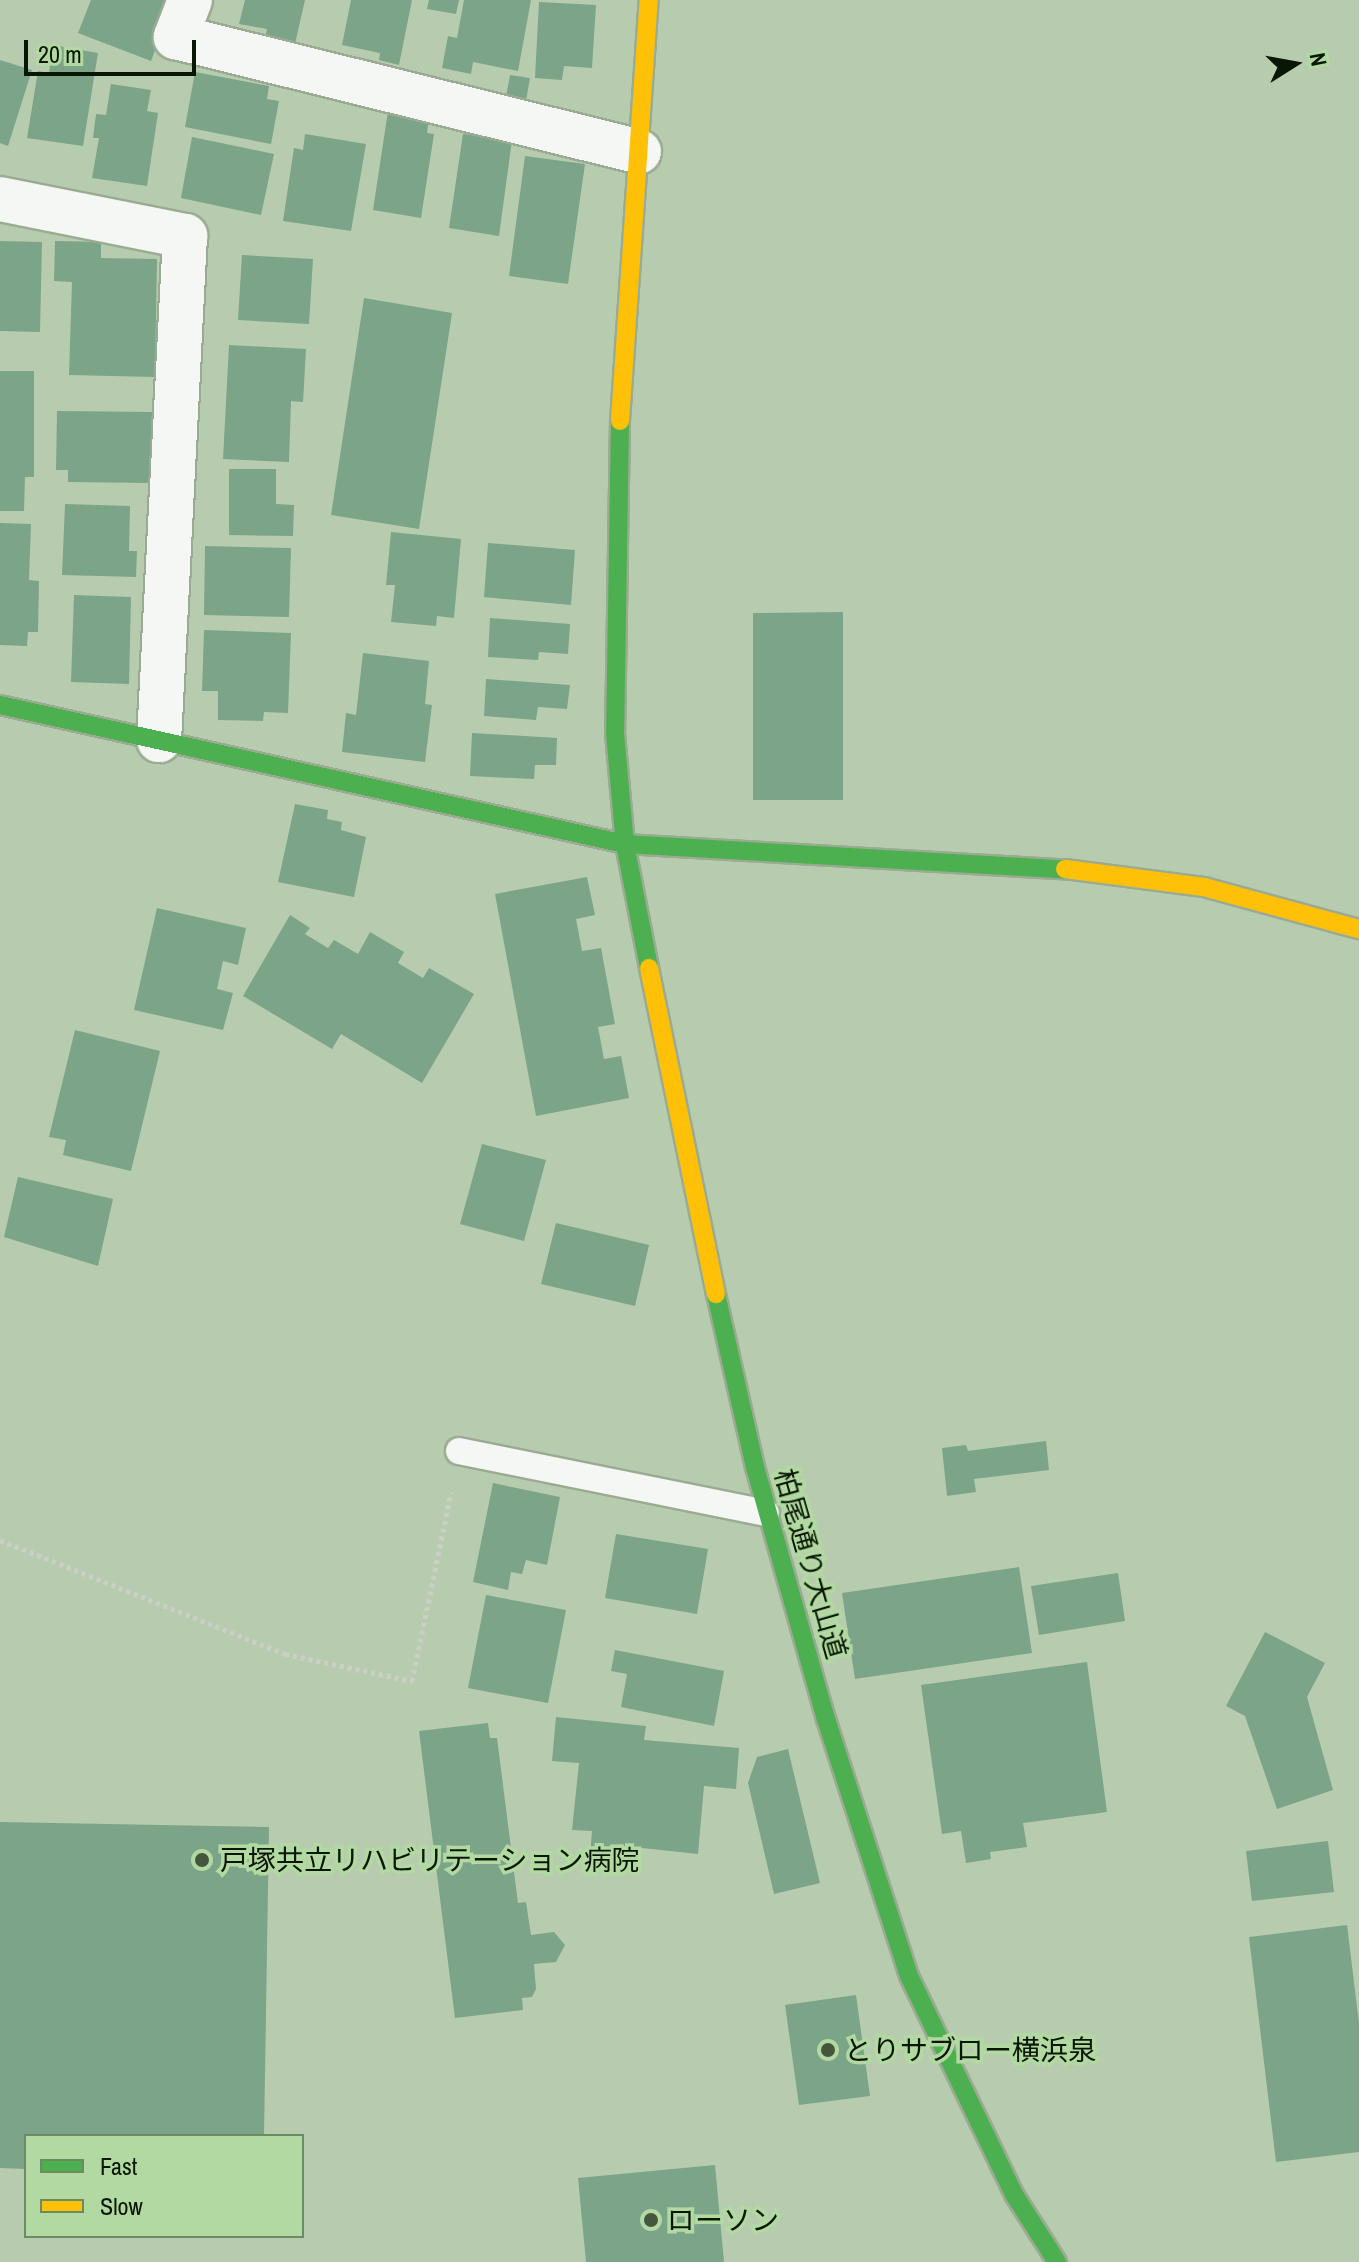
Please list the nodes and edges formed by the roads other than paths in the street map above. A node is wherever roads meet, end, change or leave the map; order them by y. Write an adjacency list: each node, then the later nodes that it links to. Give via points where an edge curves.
1 (190, 0): 3 (street, via 176,37)
2 (649, 0): 3 (street, 柏尾通り大山道)
3 (639, 152): 7 (street, 柏尾通り大山道, via 619,437 615,733)
4 (0, 199): 6 (street, via 185,236)
5 (0, 705): 6 (street)
6 (159, 740): 7 (street)
7 (625, 844): 8 (street, via 1044,866 1204,887); 10 (street, 柏尾通り大山道, via 692,1188)
8 (1359, 929)
9 (459, 1451): 10 (lane)
10 (766, 1513): 11 (street, 柏尾通り大山道, via 909,1976 1015,2196)
11 (1057, 2262)

